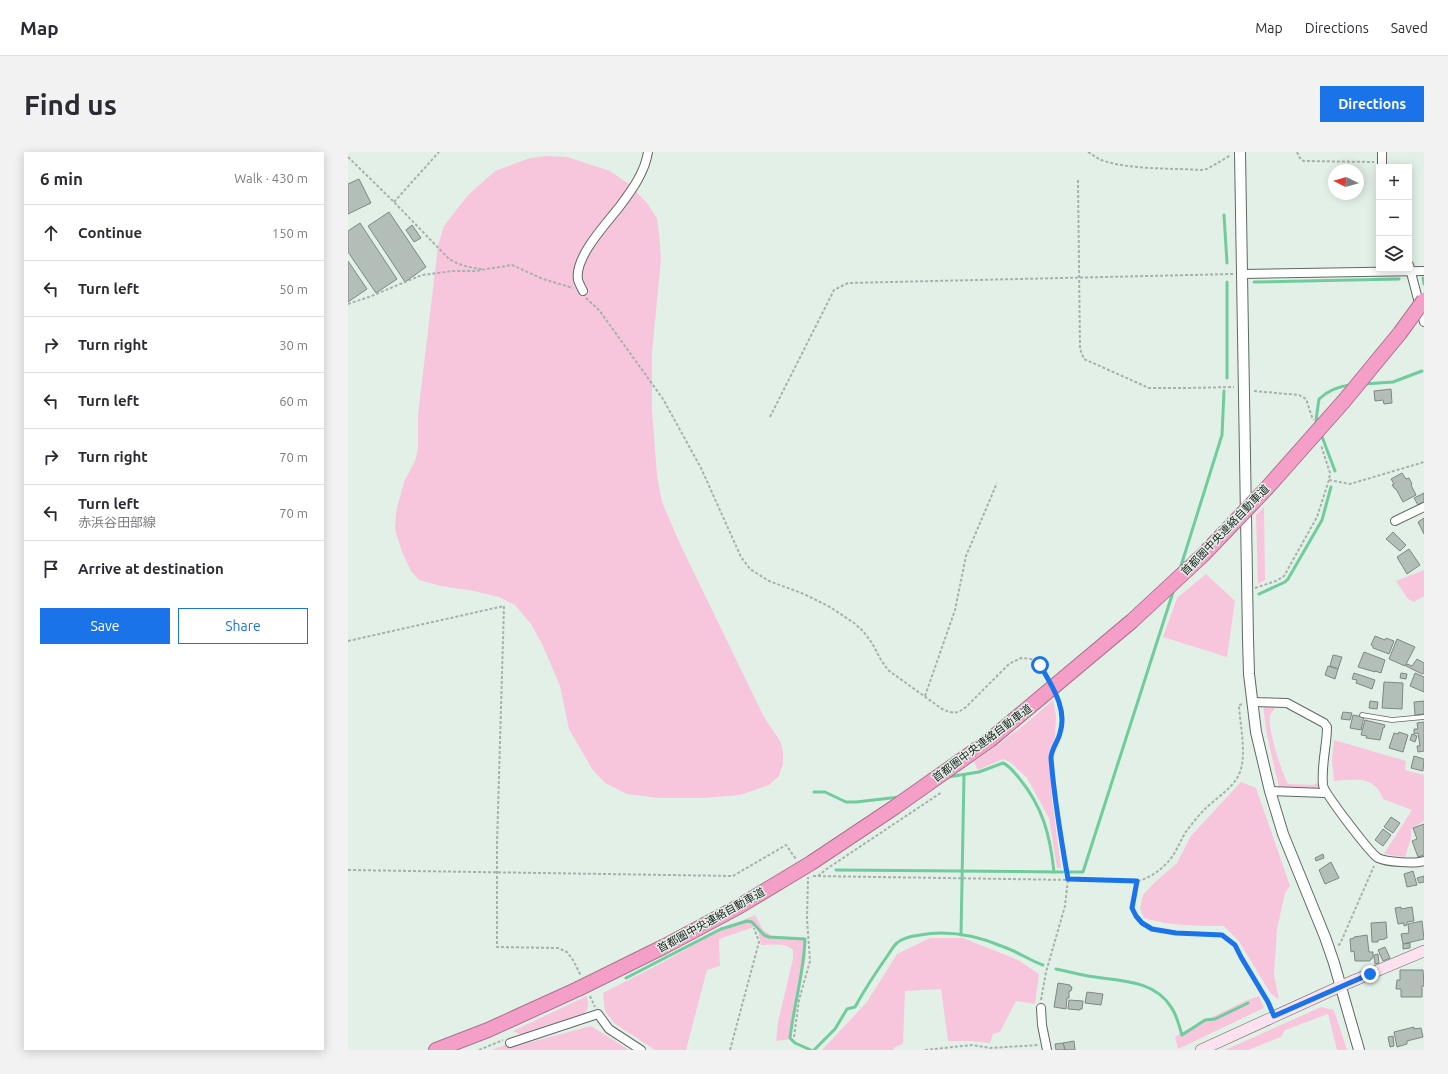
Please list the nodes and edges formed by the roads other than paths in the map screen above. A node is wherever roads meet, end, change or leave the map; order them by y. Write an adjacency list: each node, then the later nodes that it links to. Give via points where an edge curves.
1 (648, 152): 10 (street, via 644,167 635,183 583,256 578,279)
2 (1382, 152): 4 (street)
3 (1236, 153): 9 (street)
4 (1381, 164)
5 (1412, 268): 7 (street)
6 (1376, 269): 9 (street)
7 (1424, 271)
8 (1411, 272): 12 (street)
9 (1242, 274): 15 (street, via 1248,639)
10 (583, 291)
11 (1424, 300): 26 (highway, 首都圏中央連絡自動車道, bridge, via 1344,402 1203,555 1132,622 990,740 895,807 738,907 583,988)
12 (1424, 322)
13 (1424, 507): 14 (street)
14 (1395, 520)
15 (1252, 702): 18 (street, via 1256,732); 19 (street, via 1287,703 1324,723 1327,727 1323,770 1323,786)
16 (1362, 715): 17 (lane, via 1392,720)
17 (1424, 717)
18 (1270, 791): 19 (street); 22 (street, via 1283,834 1329,948)
19 (1326, 792): 20 (street, via 1378,858 1418,863)
20 (1424, 861)
21 (1424, 951): 22 (main road)
22 (1341, 986): 28 (main road); 29 (street)
23 (1041, 1008): 25 (street)
24 (510, 1043): 27 (street, via 598,1014 609,1029)
25 (1046, 1047)
26 (436, 1050)
27 (641, 1050)
28 (1201, 1050)
29 (1359, 1050)

